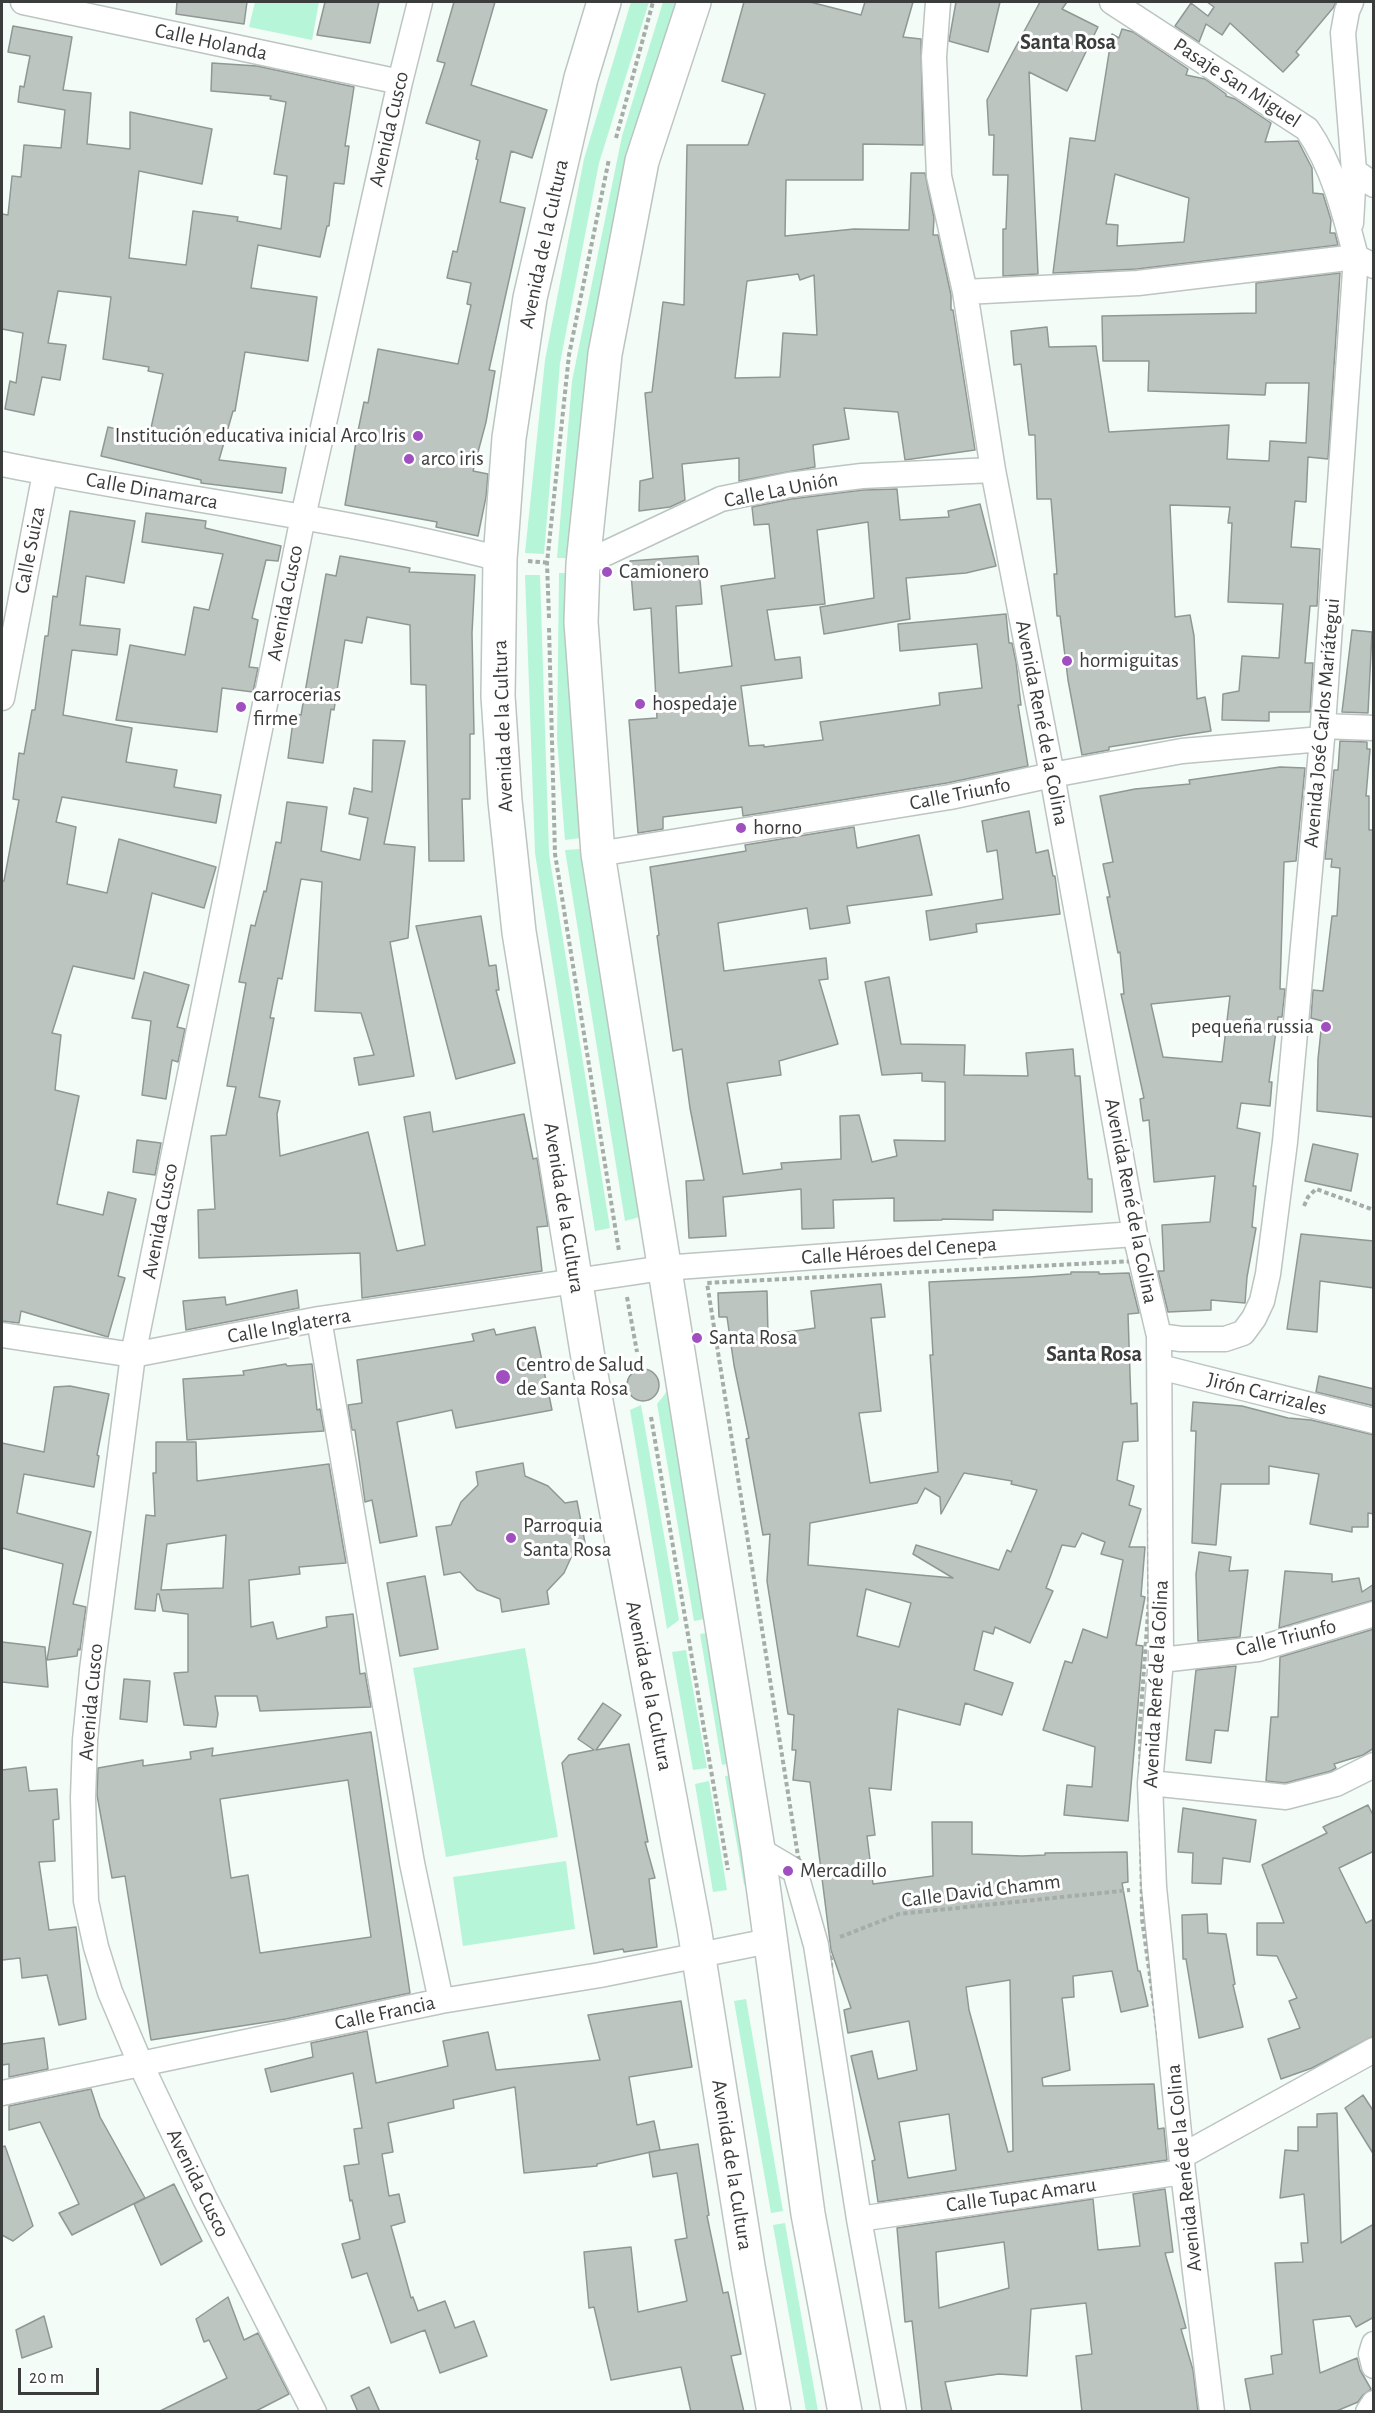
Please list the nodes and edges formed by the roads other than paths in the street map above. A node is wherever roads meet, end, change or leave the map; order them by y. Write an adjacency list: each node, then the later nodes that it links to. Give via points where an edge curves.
1 (23, 2): 8 (street, Calle Holanda)
2 (420, 2): 8 (street, Avenida Cusco)
3 (604, 2): 18 (highway, Avenida de la Cultura, via 581,78 530,298 509,438)
4 (694, 2): 19 (highway, via 642,161 605,354)
5 (938, 2): 13 (street, Avenida René de la Colina, via 934,57 939,176)
6 (1112, 2): 11 (street, Pasaje San Miguel, via 1307,129 1324,157)
7 (1351, 2): 9 (street, via 1343,33)
8 (400, 81): 17 (street, Avenida Cusco)
9 (1354, 171): 10 (street); 11 (street)
10 (1374, 185)
11 (1350, 231): 12 (street, Pasaje San Miguel)
12 (1365, 262): 13 (street, via 1138,283); 22 (street, Avenida José Carlos Mariátegui)
13 (965, 292): 15 (street, Avenida René de la Colina)
14 (2, 464): 16 (street, Calle Dinamarca)
15 (993, 470): 19 (street, Calle La Unión, via 862,476 721,499); 23 (street, Avenida René de la Colina)
16 (45, 473): 17 (street, Calle Dinamarca); 20 (street, Calle Suiza)
17 (303, 517): 18 (street, Calle Dinamarca, via 440,543); 31 (street, Avenida Cusco)
18 (500, 559): 27 (highway, Avenida de la Cultura, via 498,696 506,813 519,932)
19 (584, 564): 24 (highway, via 581,622)
20 (2, 698)
21 (1374, 728): 22 (street, Calle Triunfo)
22 (1323, 733): 23 (street, Calle Triunfo, via 1182,751); 29 (street, Avenida José Carlos Mariátegui, via 1286,1142 1262,1301 1243,1333 1225,1339 1181,1339)
23 (1052, 775): 24 (street, Calle Triunfo, via 950,797); 25 (street, Avenida René de la Colina)
24 (598, 854): 26 (highway)
25 (1135, 1234): 26 (street, Calle Héroes del Cenepa); 29 (street, Avenida René de la Colina)
26 (663, 1268): 27 (street, Calle Héroes del Cenepa); 38 (highway)
27 (576, 1281): 28 (street, Calle Inglaterra); 40 (highway, Avenida de la Cultura)
28 (319, 1319): 31 (street, Calle Inglaterra); 41 (street, via 412,1863)
29 (1154, 1330): 32 (street, Avenida René de la Colina)
30 (2, 1335): 31 (street, Calle Inglaterra)
31 (133, 1355): 43 (street, Avenida Cusco, via 92,1670 83,1798 86,1900 96,1947)
32 (1160, 1367): 33 (street, Jirón Carrizales); 35 (street, Avenida René de la Colina)
33 (1374, 1421)
34 (1374, 1614): 35 (street, Calle Triunfo, via 1258,1649)
35 (1161, 1660): 37 (street, Avenida René de la Colina)
36 (1374, 1765): 37 (street, via 1336,1784 1286,1797)
37 (1150, 1783): 45 (street, Avenida René de la Colina, via 1148,1888)
38 (758, 1849): 39 (highway); 46 (street, via 795,1871 820,1944)
39 (770, 1941): 40 (street, Calle Francia); 52 (highway, via 808,2214)
40 (698, 1954): 41 (street, Calle Francia, via 600,1975); 51 (highway, Avenida de la Cultura)
41 (441, 2001): 43 (street, Calle Francia)
42 (1374, 2050): 45 (street)
43 (141, 2065): 44 (street, Calle Francia); 50 (street, Avenida Cusco)
44 (2, 2093)
45 (1183, 2164): 46 (street, Calle Tupac Amaru); 54 (street, Avenida René de la Colina)
46 (859, 2219): 53 (street)
47 (1374, 2344): 48 (street)
48 (1374, 2366)
49 (1374, 2403): 55 (street)
50 (314, 2412)
51 (774, 2412)
52 (845, 2412)
53 (894, 2412)
54 (1212, 2412)
55 (1368, 2412)

